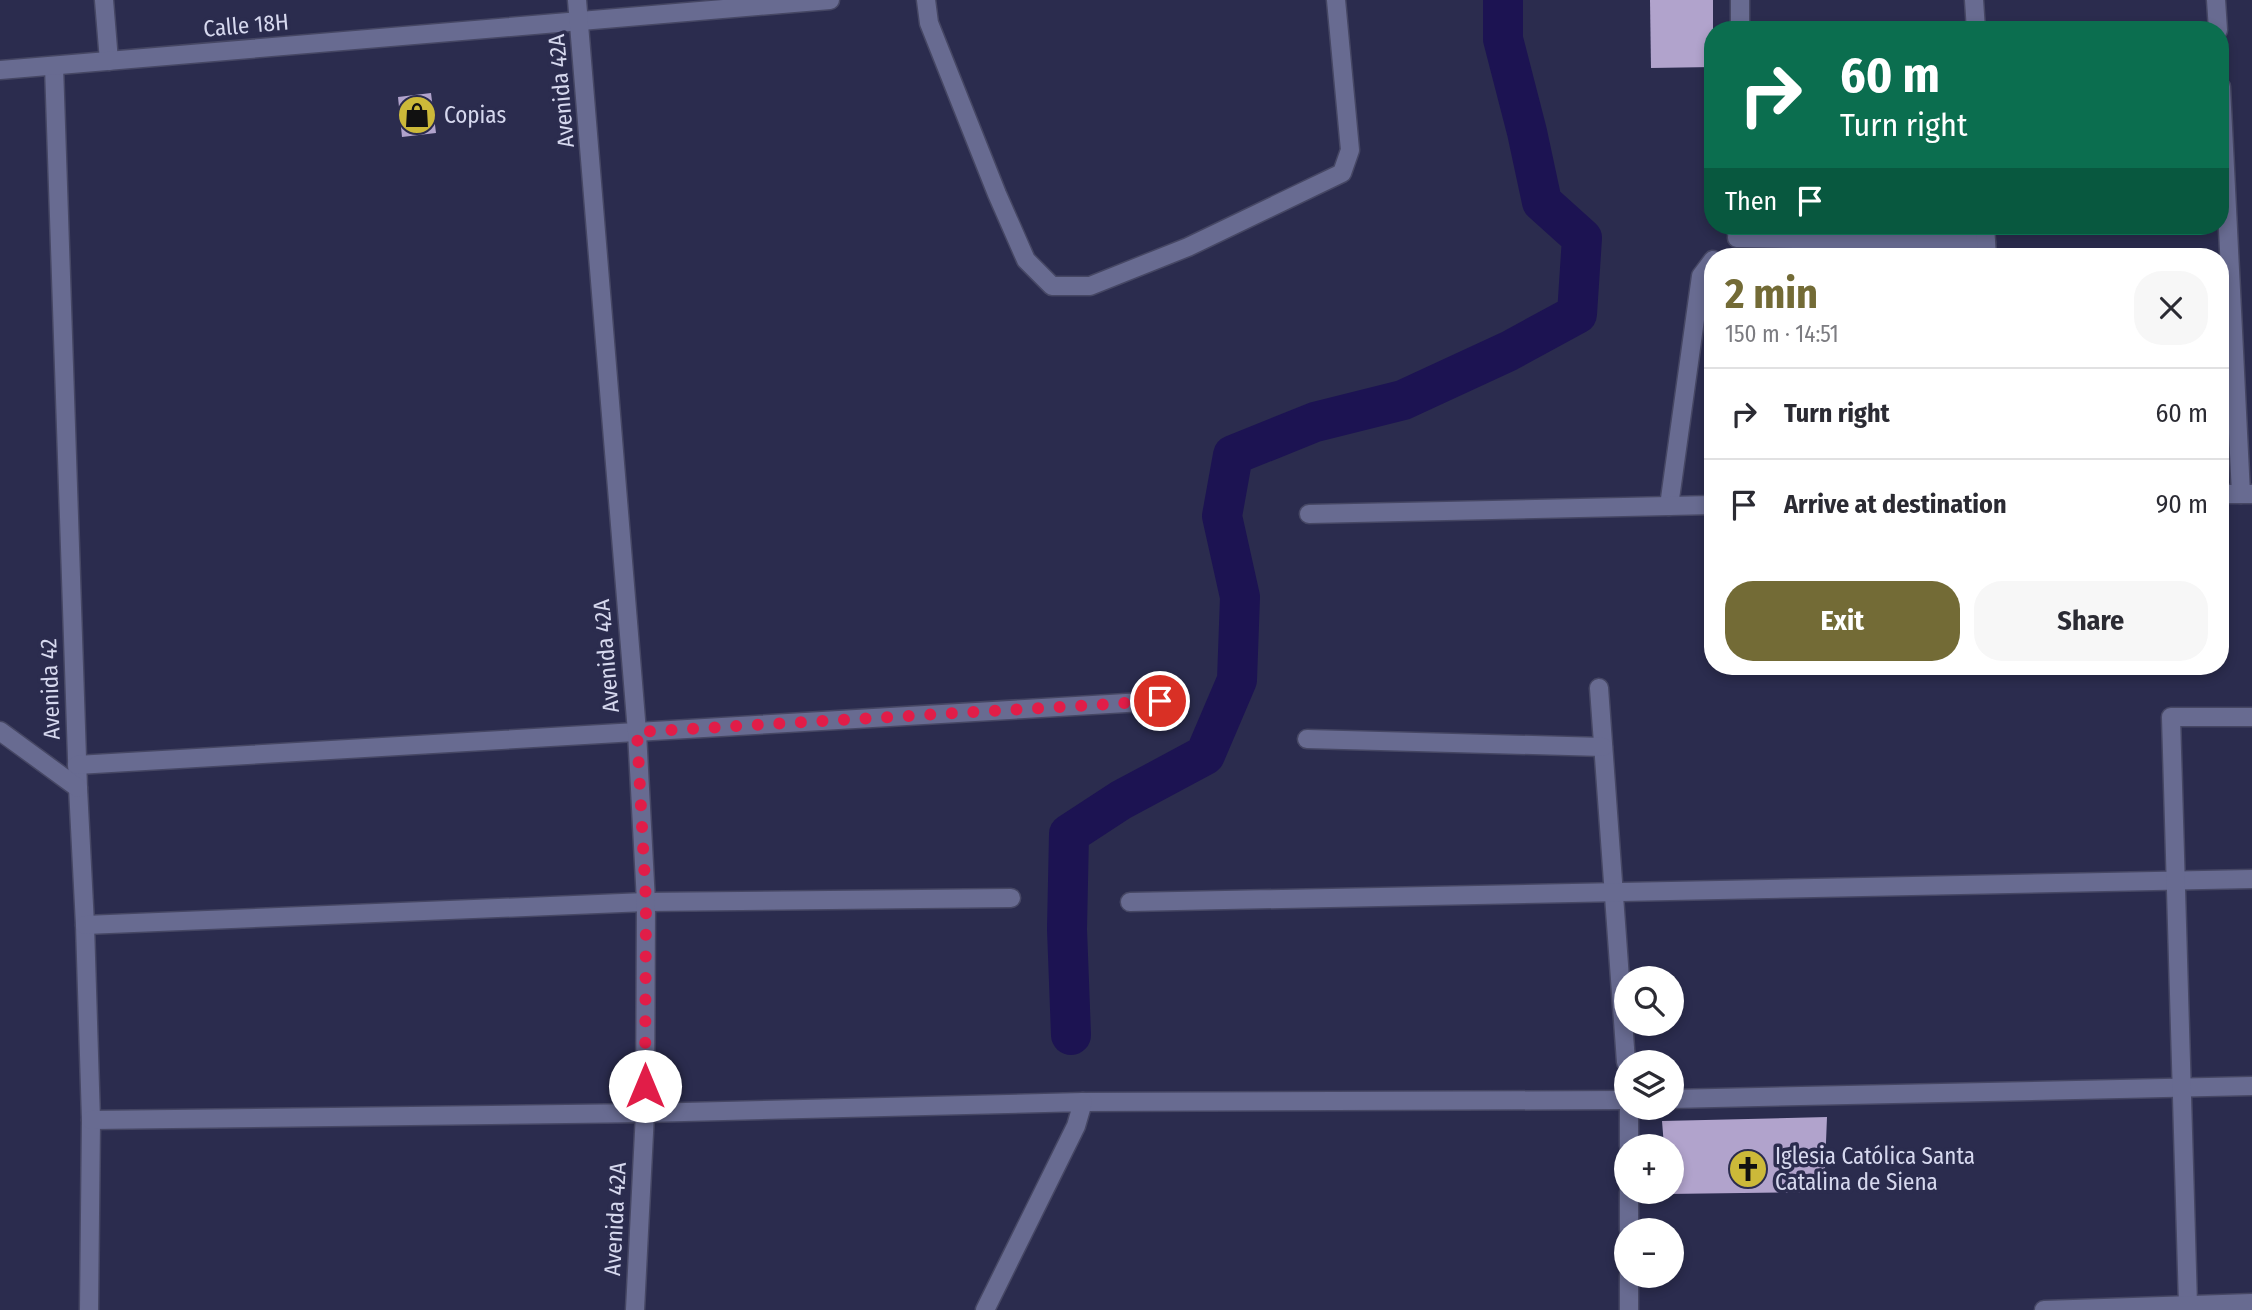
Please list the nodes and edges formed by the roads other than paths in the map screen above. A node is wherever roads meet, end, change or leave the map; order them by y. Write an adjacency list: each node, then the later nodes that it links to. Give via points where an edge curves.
1 (104, 0): 13 (street)
2 (578, 0): 12 (street, Avenida 42A)
3 (830, 0): 12 (street, Calle 18H)
4 (926, 0): 5 (street, via 929,23 1026,260 1052,286 1090,286 1188,247 1342,173 1350,150)
5 (1336, 0)
6 (1740, 0): 9 (street)
7 (1974, 0): 10 (street)
8 (2216, 0): 11 (street)
9 (1740, 21)
10 (1975, 21)
11 (2217, 21)
12 (580, 22): 13 (street, Calle 18H); 28 (street, Avenida 42A)
13 (109, 61): 14 (street, Calle 18H)
14 (54, 66): 15 (street, Calle 18H); 31 (street, Avenida 42)
15 (0, 70)
16 (2229, 217): 20 (street)
17 (1812, 235): 18 (street)
18 (1986, 242)
19 (1704, 273): 22 (street)
20 (2246, 494)
21 (1704, 505): 22 (street)
22 (1669, 506): 23 (street)
23 (1309, 514)
24 (1599, 688): 30 (street)
25 (1160, 701): 28 (street)
26 (2252, 717): 34 (street, via 2171,717)
27 (0, 731): 32 (street)
28 (637, 732): 31 (street); 37 (street, Avenida 42A)
29 (1307, 739): 30 (street)
30 (1604, 747): 35 (street)
31 (78, 765): 32 (street, Avenida 42)
32 (78, 788): 39 (street, Avenida 42)
33 (2252, 879): 34 (street)
34 (2176, 881): 35 (street); 42 (street)
35 (1614, 892): 38 (street); 40 (street)
36 (1011, 898): 37 (street)
37 (646, 902): 39 (street); 46 (street, Avenida 42A)
38 (1130, 902)
39 (85, 925): 47 (street, Avenida 42)
40 (1625, 1050)
41 (2252, 1086): 42 (street)
42 (2183, 1088): 43 (street); 50 (street)
43 (1684, 1099)
44 (1614, 1100): 45 (street)
45 (1083, 1102): 46 (street); 54 (street, via 1076,1126)
46 (645, 1112): 47 (street); 53 (street, Avenida 42A)
47 (91, 1120): 52 (street, Avenida 42)
48 (1629, 1288): 55 (street)
49 (2252, 1303): 50 (street)
50 (2188, 1305): 51 (street)
51 (2131, 1309): 56 (street)
52 (89, 1310)
53 (635, 1310)
54 (985, 1310)
55 (1629, 1310)
56 (2044, 1310)

